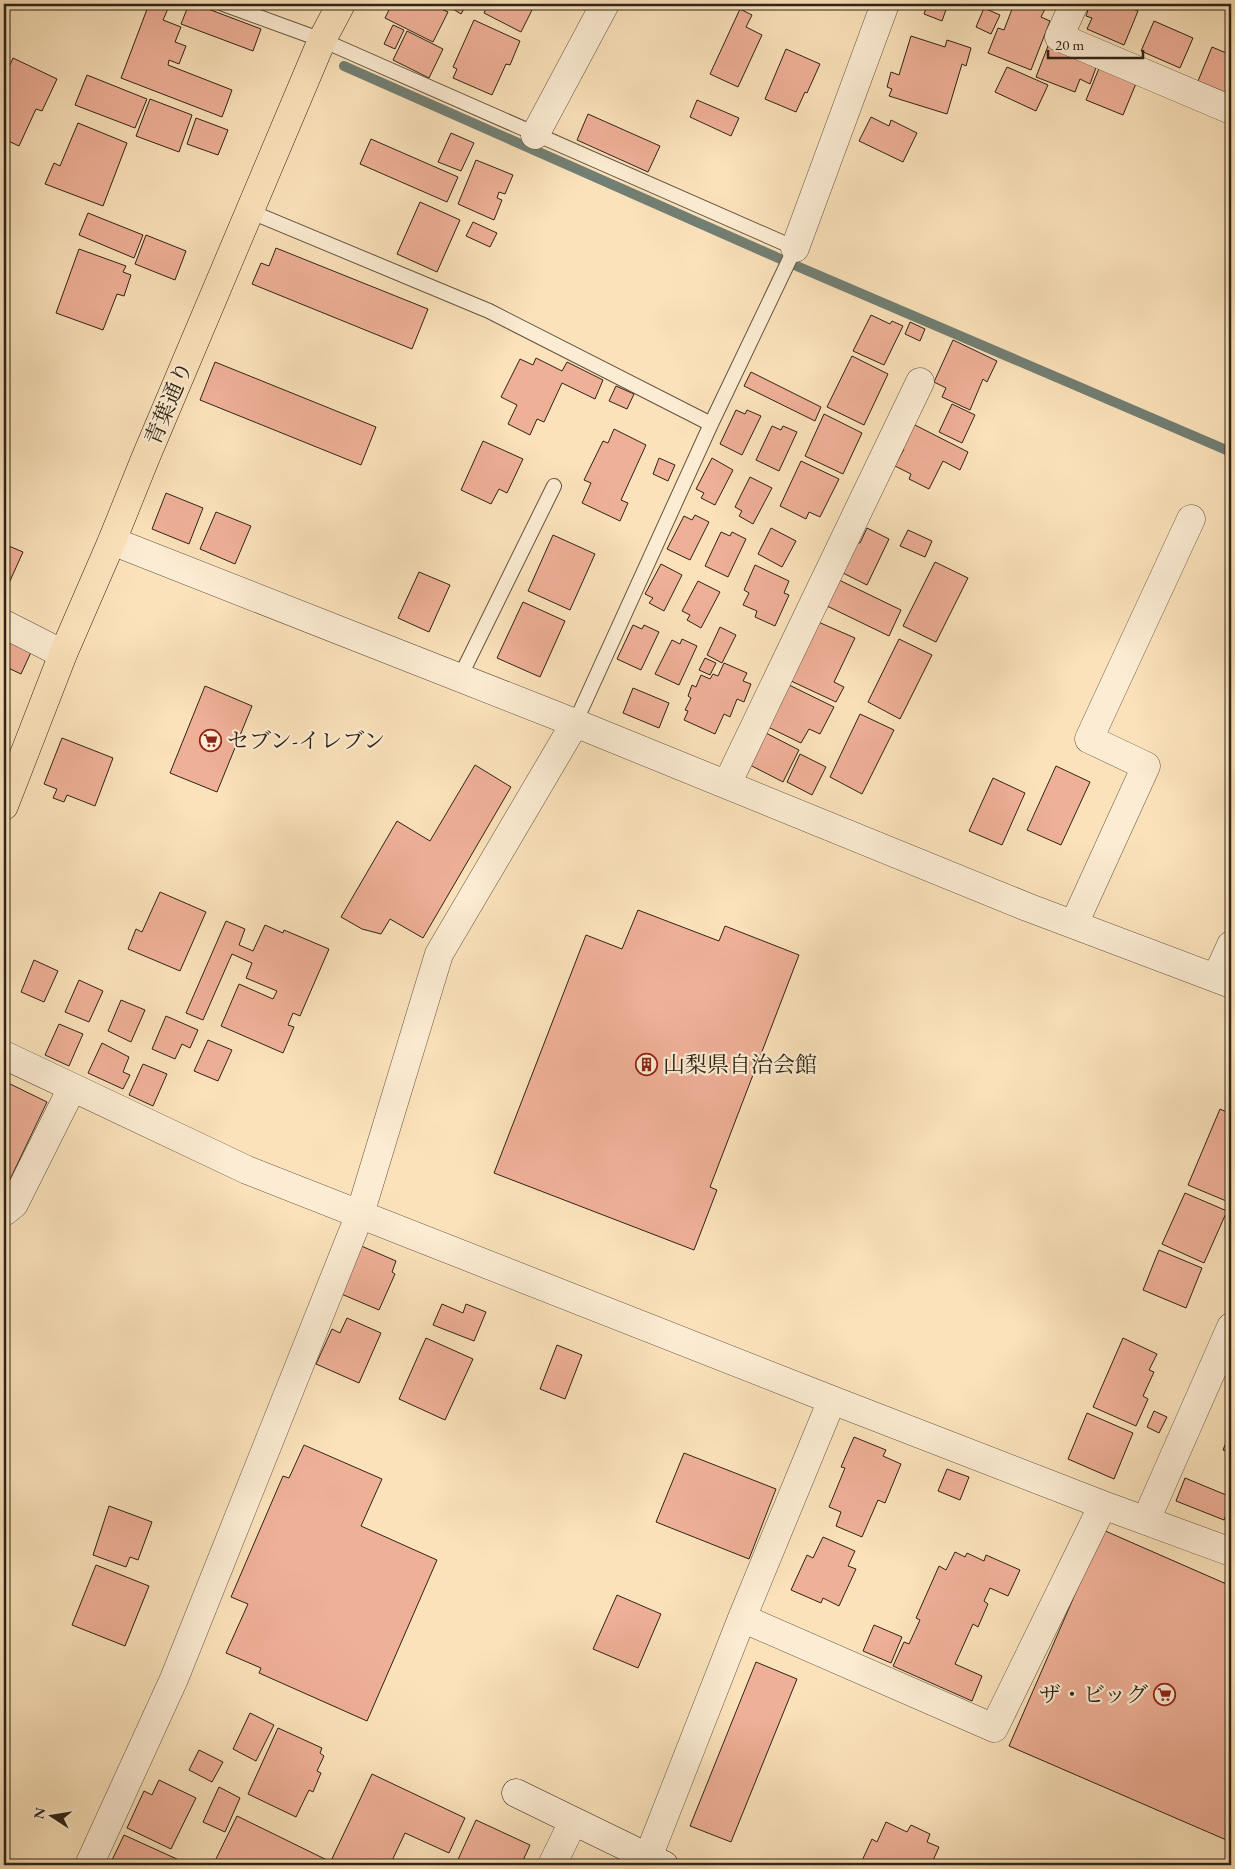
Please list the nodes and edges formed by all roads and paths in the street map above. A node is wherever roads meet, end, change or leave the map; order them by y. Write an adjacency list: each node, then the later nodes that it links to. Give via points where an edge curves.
1 (223, 4): 6 (lane)
2 (341, 4): 6 (main road, 青葉通り)
3 (605, 4): 8 (street)
4 (885, 4): 10 (street)
5 (1074, 4): 7 (street, via 1059,37)
6 (322, 40): 8 (lane); 9 (main road, 青葉通り)
7 (1231, 110)
8 (535, 135): 10 (lane)
9 (249, 211): 12 (lane, via 489,311); 15 (main road, 青葉通り)
10 (795, 248): 12 (lane)
11 (920, 382): 20 (street)
12 (711, 424): 19 (lane)
13 (554, 486): 18 (lane)
14 (1191, 519): 22 (street, via 1090,740 1146,766)
15 (112, 542): 17 (main road, 青葉通り); 18 (street)
16 (4, 624): 17 (street)
17 (63, 654): 21 (main road, 青葉通り)
18 (460, 678): 19 (street)
19 (575, 723): 20 (street); 28 (street, via 439,954)
20 (726, 784): 22 (street)
21 (4, 806)
22 (1074, 924): 24 (street)
23 (1231, 944): 24 (street)
24 (1224, 981)
25 (4, 1055): 26 (street)
26 (72, 1088): 27 (street, via 14,1204); 28 (street, via 247,1170)
27 (4, 1212)
28 (360, 1214): 30 (street); 38 (street, via 174,1679)
29 (1231, 1327): 32 (street)
30 (832, 1400): 31 (street); 34 (street)
31 (1103, 1505): 32 (street); 34 (street, via 994,1728)
32 (1146, 1520): 33 (street)
33 (1231, 1552)
34 (742, 1618): 37 (street)
35 (516, 1794): 36 (street)
36 (573, 1822): 37 (street); 39 (street)
37 (652, 1863)
38 (89, 1865)
39 (552, 1865)

